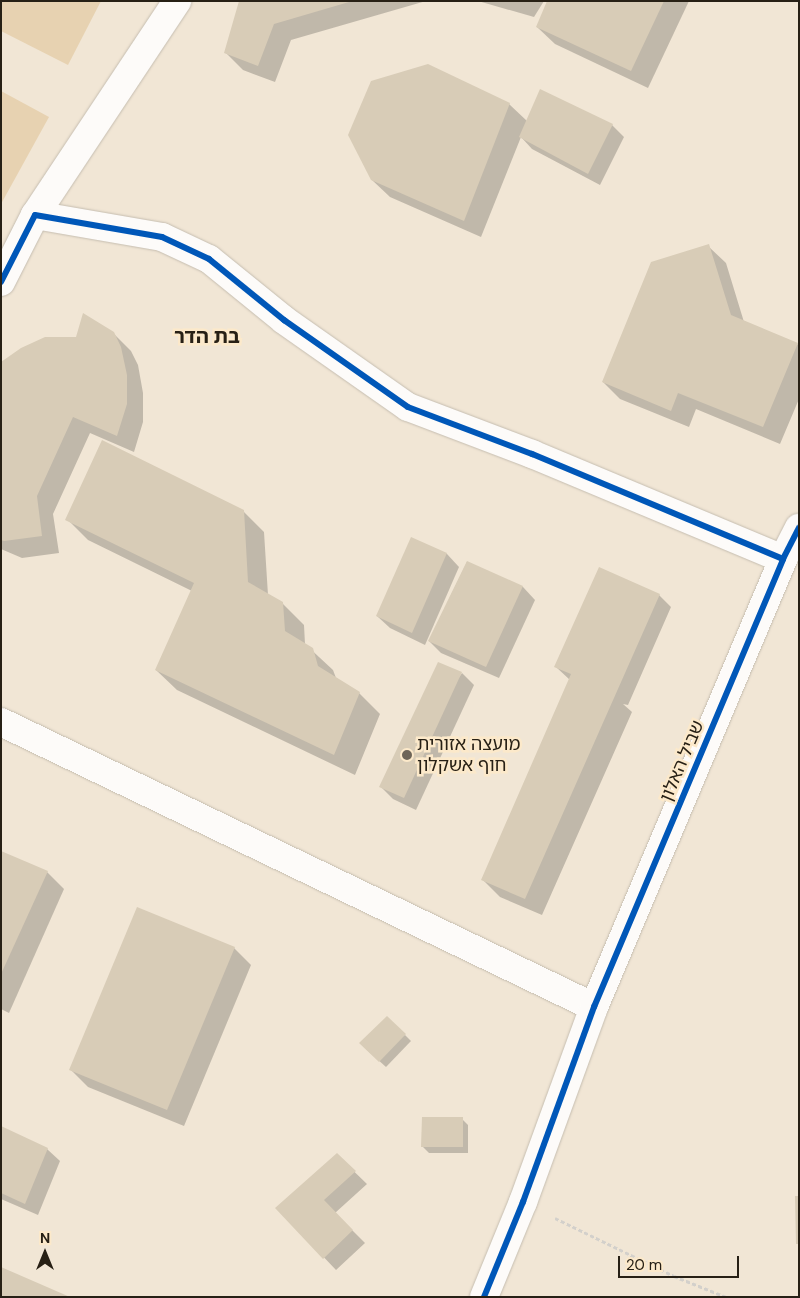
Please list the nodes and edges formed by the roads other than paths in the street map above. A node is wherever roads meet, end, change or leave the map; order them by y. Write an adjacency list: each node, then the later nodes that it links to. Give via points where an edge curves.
1 (177, 1): 2 (street)
2 (35, 215): 3 (street); 5 (street, via 162,237 209,259 284,320 408,406)
3 (1, 282)
4 (799, 528): 5 (street, שביל האלון)
5 (783, 559): 7 (street, שביל האלון)
6 (1, 722): 7 (street)
7 (594, 1007): 8 (street, שביל האלון, via 523,1202)
8 (484, 1297)

